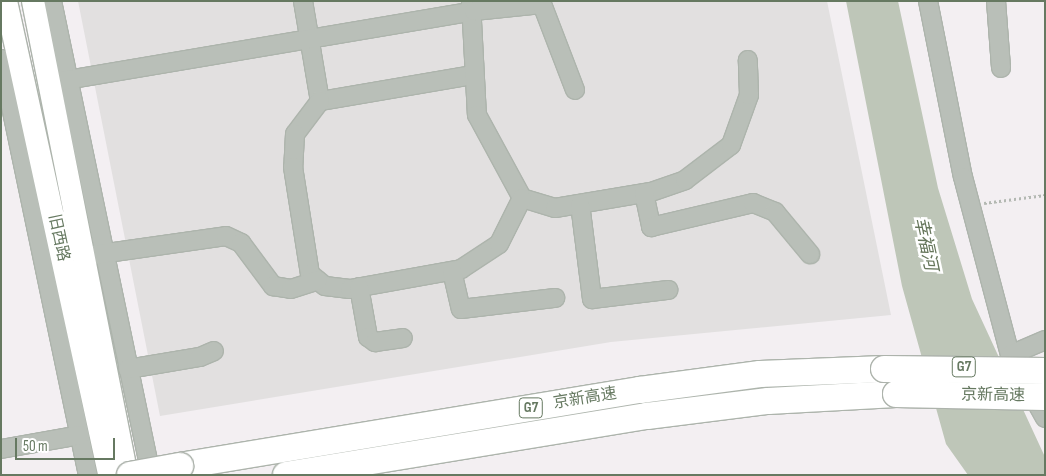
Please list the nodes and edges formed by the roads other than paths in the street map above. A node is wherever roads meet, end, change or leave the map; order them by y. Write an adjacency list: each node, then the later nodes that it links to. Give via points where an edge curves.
1 (6, 1): 37 (main road, 旧西路)
2 (33, 1): 13 (main road, 旧西路)
3 (52, 1): 13 (street)
4 (303, 1): 8 (street)
5 (928, 1): 29 (street, via 941,82)
6 (996, 1): 11 (street)
7 (473, 6): 8 (street); 12 (street); 14 (street, via 542,4)
8 (309, 39): 13 (street); 15 (street)
9 (1, 59): 34 (street)
10 (748, 60): 16 (street, via 749,95 731,145 685,180)
11 (1001, 68)
12 (472, 75): 15 (street); 17 (street, via 477,115)
13 (58, 82): 20 (main road, 旧西路)
14 (575, 90)
15 (320, 101): 22 (street, via 295,134 293,167 310,274)
16 (644, 193): 18 (street); 19 (street, via 651,227 752,203 775,212)
17 (522, 198): 18 (street, via 555,208); 21 (street, via 499,244 482,260)
18 (580, 204): 24 (street, via 592,299)
19 (810, 254)
20 (94, 255): 22 (street, via 226,236 241,243 273,286 291,289); 30 (street); 38 (main road, 旧西路)
21 (452, 271): 23 (street); 25 (street, via 461,309)
22 (318, 280): 23 (street, via 325,286)
23 (359, 287): 26 (street, via 368,337 375,342)
24 (668, 290)
25 (555, 298)
26 (403, 338)
27 (1045, 340): 29 (street)
28 (214, 351): 30 (street, via 200,358)
29 (1010, 355): 33 (street)
30 (128, 369): 39 (street)
31 (1045, 371): 38 (highway, 京新高速 / G7, bridge, via 884,369 760,374 640,390)
32 (1045, 397): 40 (highway, 京新高速 / G7, bridge, via 896,394 768,401 647,416)
33 (1045, 418)
34 (80, 435): 35 (street); 36 (street)
35 (1, 449)
36 (88, 475)
37 (109, 475)
38 (128, 475)
39 (151, 475)
40 (286, 475)

